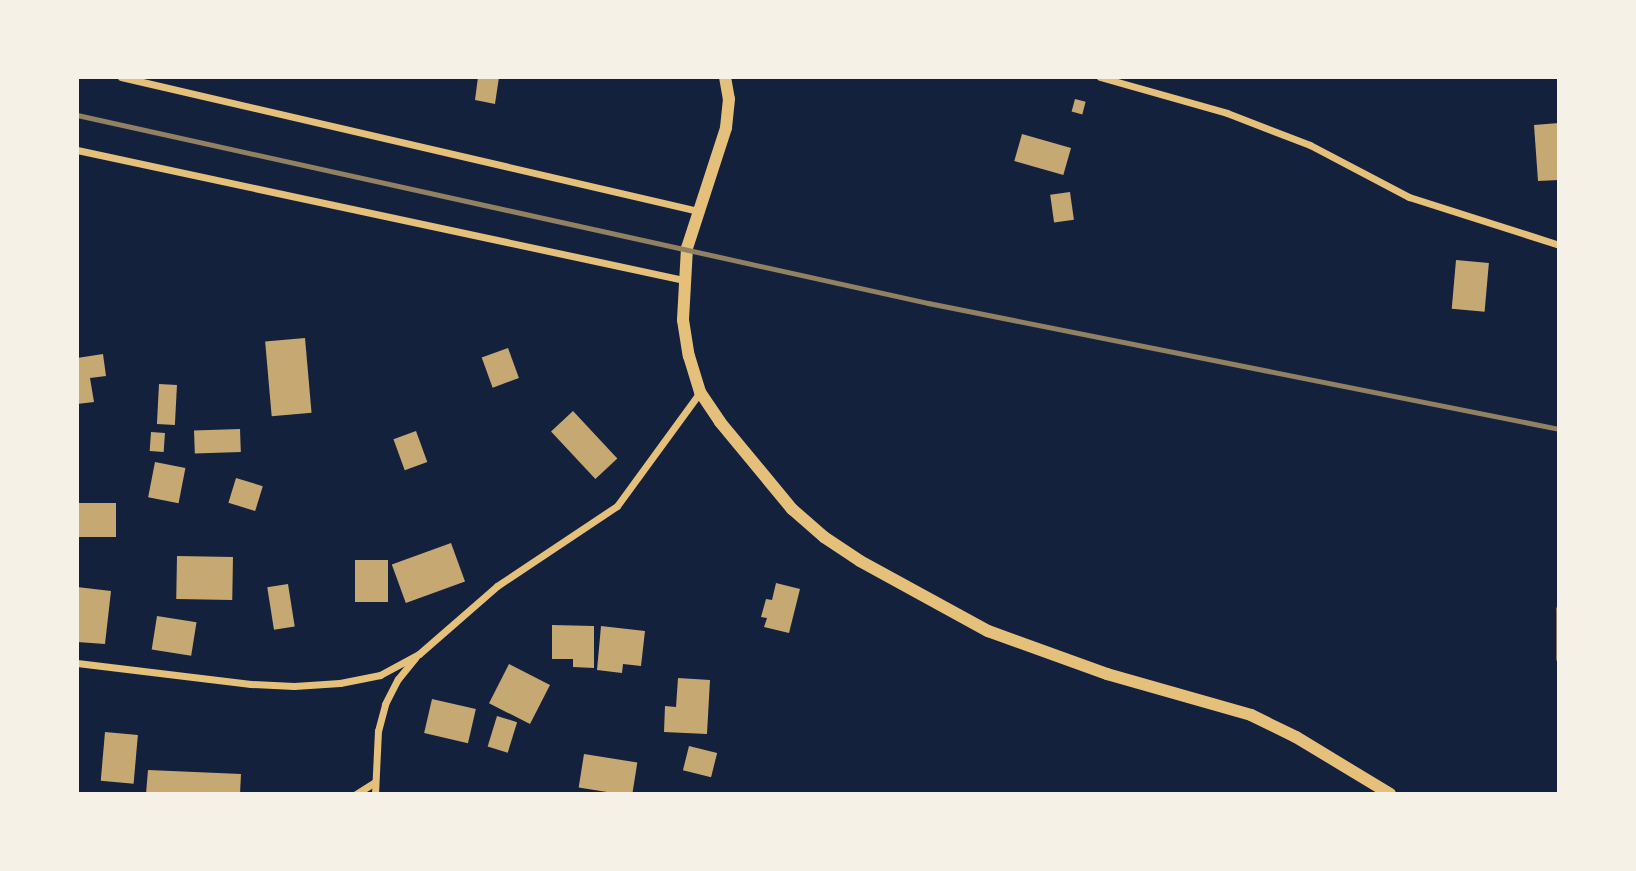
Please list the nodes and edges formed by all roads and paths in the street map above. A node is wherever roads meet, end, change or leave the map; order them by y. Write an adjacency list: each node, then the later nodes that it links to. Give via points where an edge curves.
1 (121, 77): 5 (street)
2 (725, 77): 5 (street, via 729,99 726,128)
3 (1100, 77): 6 (street, via 1227,113 1310,145 1409,197)
4 (77, 150): 7 (street)
5 (698, 211): 7 (street)
6 (1559, 245)
7 (684, 280): 8 (street, via 683,320)
8 (700, 392): 10 (street, via 617,506 497,586); 16 (street, via 792,509 860,561 988,631 1047,654 1251,715)
9 (1559, 608): 11 (path)
10 (419, 654): 12 (street, via 380,675 294,686); 13 (street, via 385,704 378,731)
11 (1559, 659)
12 (77, 663)
13 (375, 782): 14 (street); 15 (street)
14 (356, 794)
15 (375, 794)
16 (1390, 794)

